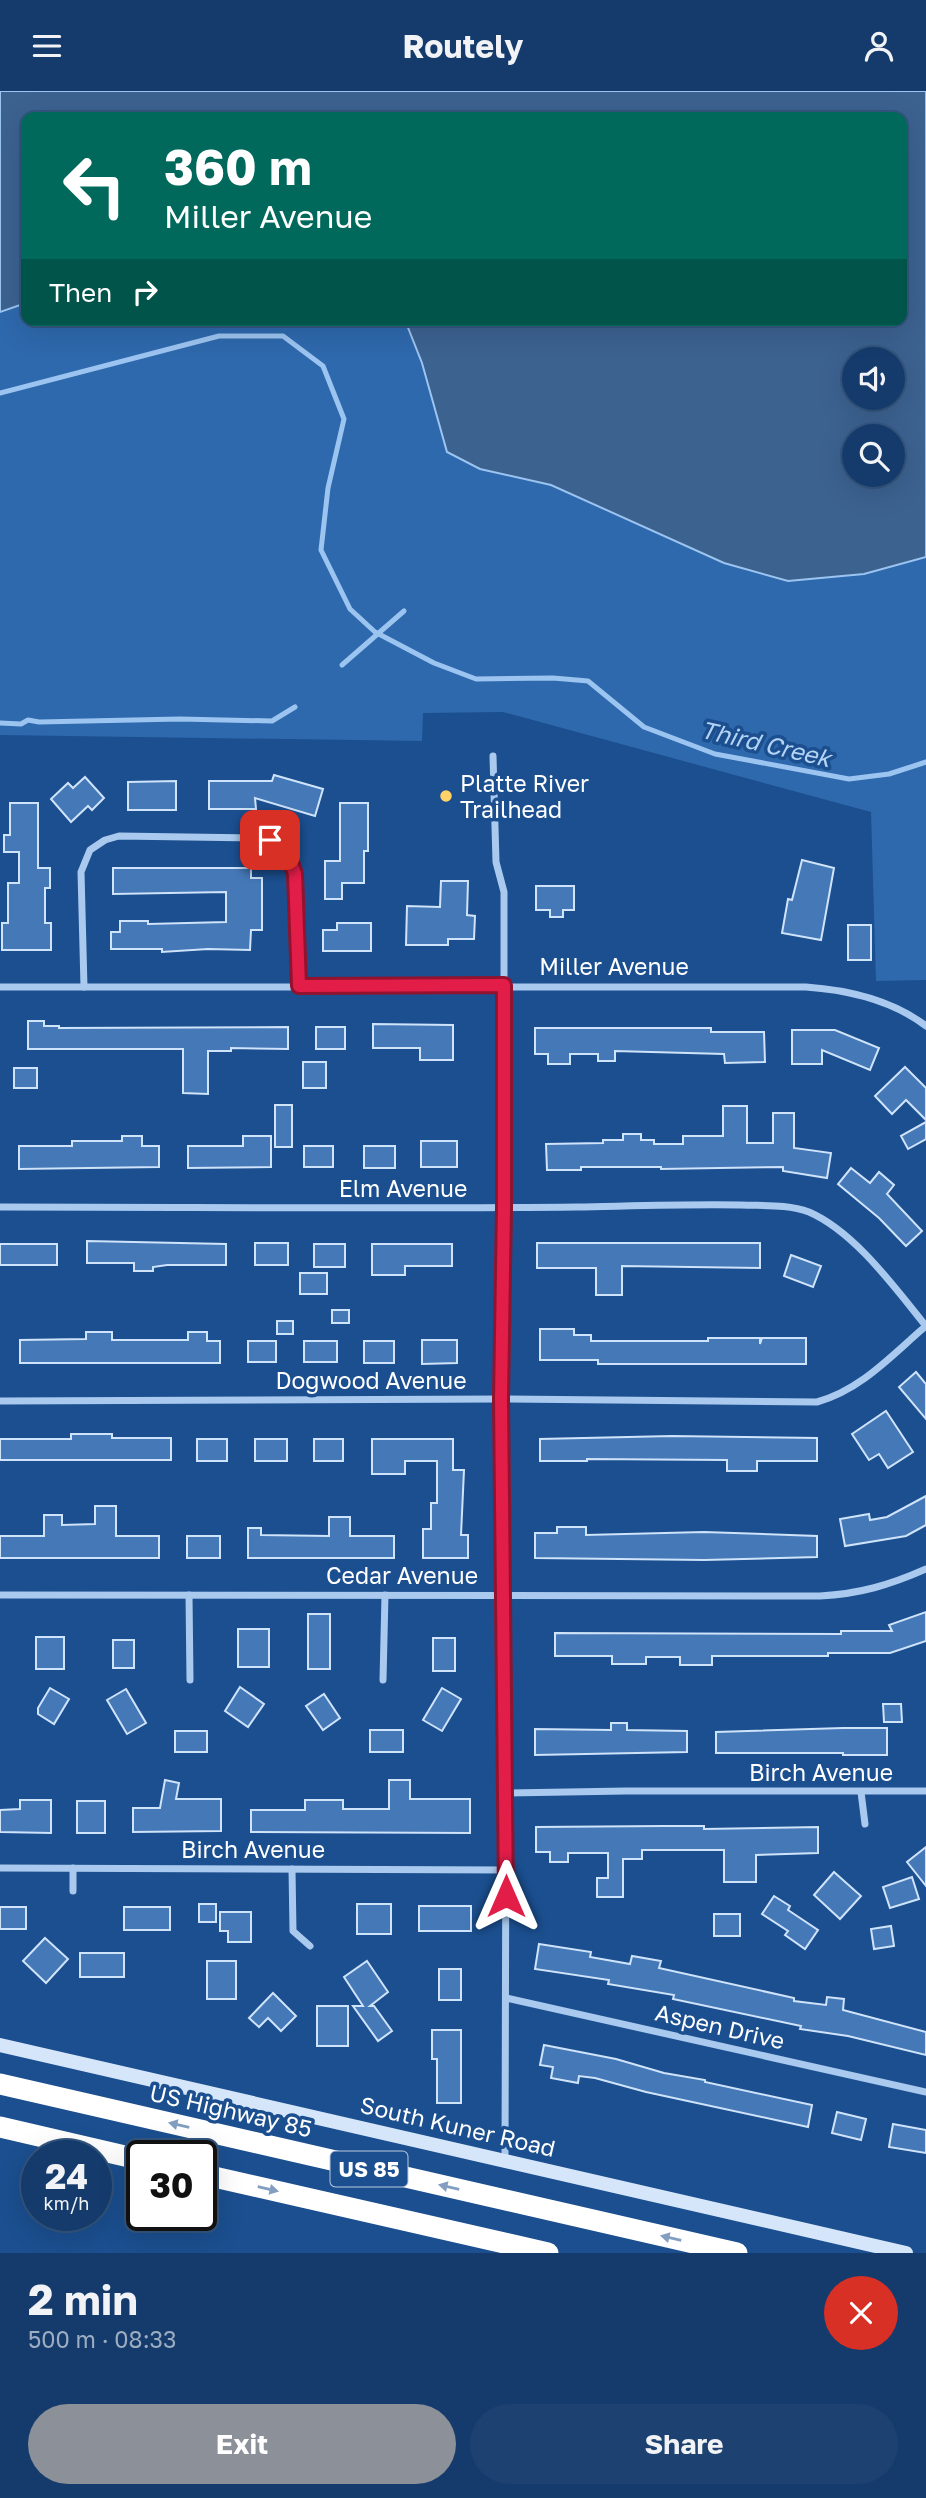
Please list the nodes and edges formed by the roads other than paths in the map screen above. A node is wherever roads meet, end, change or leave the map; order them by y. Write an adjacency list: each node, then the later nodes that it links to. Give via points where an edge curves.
1 (493, 755): 2 (street, via 496,862 504,892)
2 (504, 985): 3 (street, Miller Avenue); 6 (street, Miller Avenue, via 831,989 879,1001); 8 (street)
3 (299, 986): 5 (street, Miller Avenue); 5 (street, via 295,874 279,844 258,838 119,836 90,851 81,872)
4 (0, 987): 5 (street, Miller Avenue)
5 (83, 987)
6 (926, 1026)
7 (0, 1207): 8 (street, Elm Avenue)
8 (504, 1207): 9 (street, Elm Avenue, via 796,1208 828,1223 848,1239); 10 (street)
9 (926, 1326): 10 (street, Dogwood Avenue, via 856,1386 817,1402)
10 (501, 1399): 11 (street, Dogwood Avenue); 13 (street)
11 (0, 1401)
12 (926, 1569): 13 (street, Cedar Avenue, via 891,1585 838,1595)
13 (503, 1594): 16 (street, Cedar Avenue); 21 (street)
14 (0, 1595): 15 (street, Cedar Avenue)
15 (189, 1595): 16 (street, Cedar Avenue); 18 (street)
16 (385, 1595): 17 (street)
17 (383, 1679)
18 (190, 1680)
19 (926, 1791): 20 (street, Birch Avenue)
20 (861, 1792): 21 (street, Birch Avenue); 22 (street)
21 (506, 1793): 26 (street)
22 (865, 1824)
23 (0, 1868): 24 (street, Birch Avenue)
24 (73, 1868): 25 (street, Birch Avenue); 27 (street)
25 (292, 1869): 26 (street, Birch Avenue); 28 (street, via 293,1931)
26 (506, 1870): 29 (street)
27 (73, 1891)
28 (310, 1946)
29 (506, 1999): 32 (street, Aspen Drive); 35 (street)
30 (0, 2045): 35 (street, South Kuner Road)
31 (0, 2084): 38 (highway, US Highway 85 / US 85, one-way to 31)
32 (926, 2092)
33 (0, 2127): 34 (highway)
34 (126, 2156)
35 (505, 2160): 39 (street, South Kuner Road)
36 (217, 2178): 37 (highway, US 85, one-way to 37)
37 (548, 2253)
38 (737, 2253)
39 (906, 2253)

